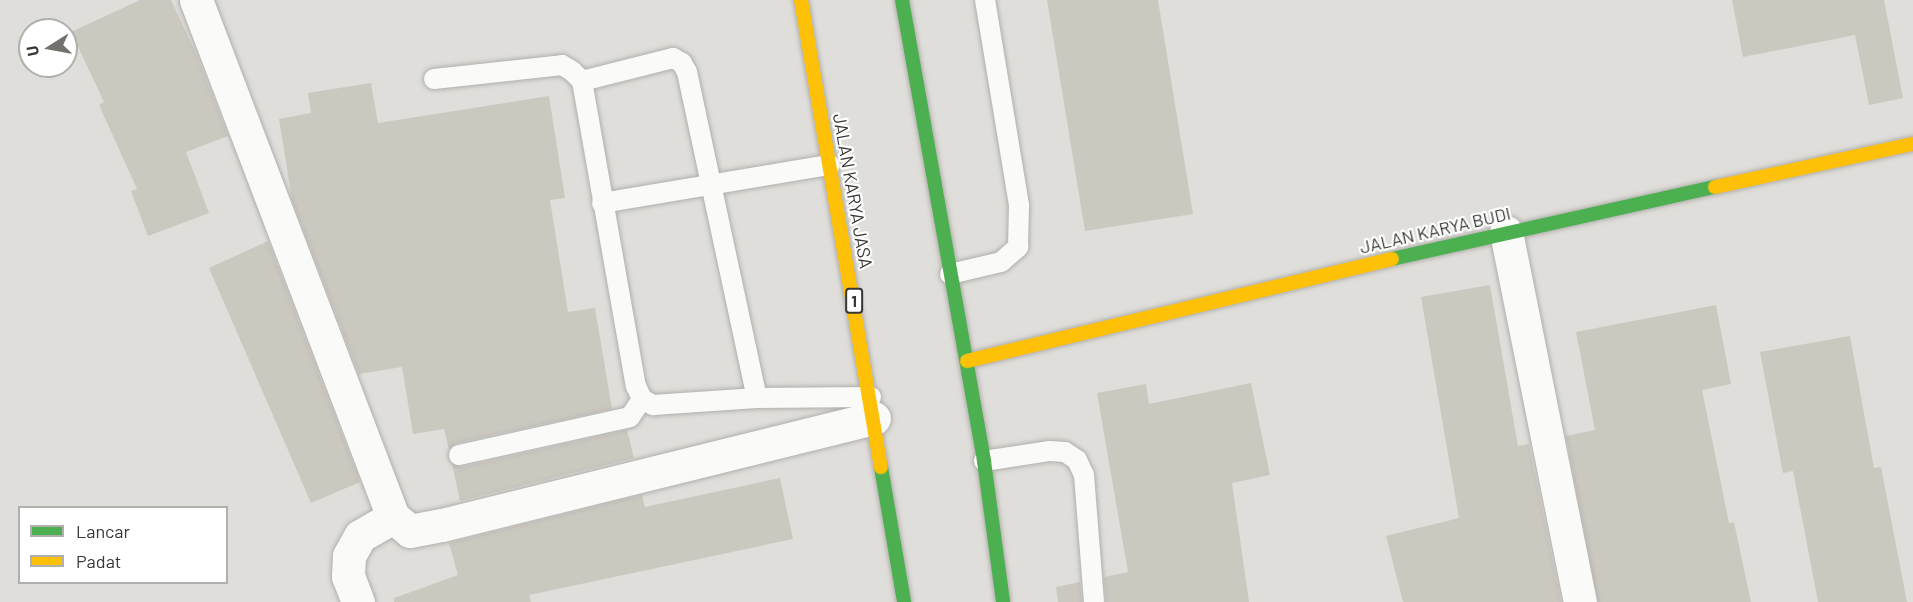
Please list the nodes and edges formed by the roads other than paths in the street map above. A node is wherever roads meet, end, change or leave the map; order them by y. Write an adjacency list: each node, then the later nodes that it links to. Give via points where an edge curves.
1 (196, 0): 19 (street)
2 (801, 0): 8 (main road, JALAN KARYA JASA / 1)
3 (902, 0): 12 (main road)
4 (985, 0): 12 (lane, via 1019,205 1018,247 1001,262)
5 (434, 79): 6 (lane, via 562,65)
6 (582, 81): 9 (lane, via 674,58 682,63); 10 (lane)
7 (1913, 144): 11 (main road, JALAN KARYA BUDI)
8 (830, 165): 9 (lane); 16 (main road, JALAN KARYA JASA / 1)
9 (713, 184): 10 (lane); 14 (lane)
10 (602, 203): 15 (lane, via 636,386)
11 (1506, 232): 13 (main road, JALAN KARYA BUDI); 24 (street)
12 (950, 274): 13 (main road)
13 (967, 361): 18 (main road)
14 (757, 398): 15 (lane, via 653,405); 16 (lane)
15 (642, 399): 17 (lane, via 630,417)
16 (873, 408): 19 (street, via 442,525 410,531); 21 (main road, JALAN KARYA JASA / 1)
17 (459, 455)
18 (984, 461): 22 (main road); 23 (lane, via 1050,451 1065,452 1077,460 1084,475)
19 (393, 517): 20 (street, via 360,536 349,556 348,576)
20 (358, 602)
21 (904, 602)
22 (1003, 602)
23 (1094, 602)
24 (1580, 602)

